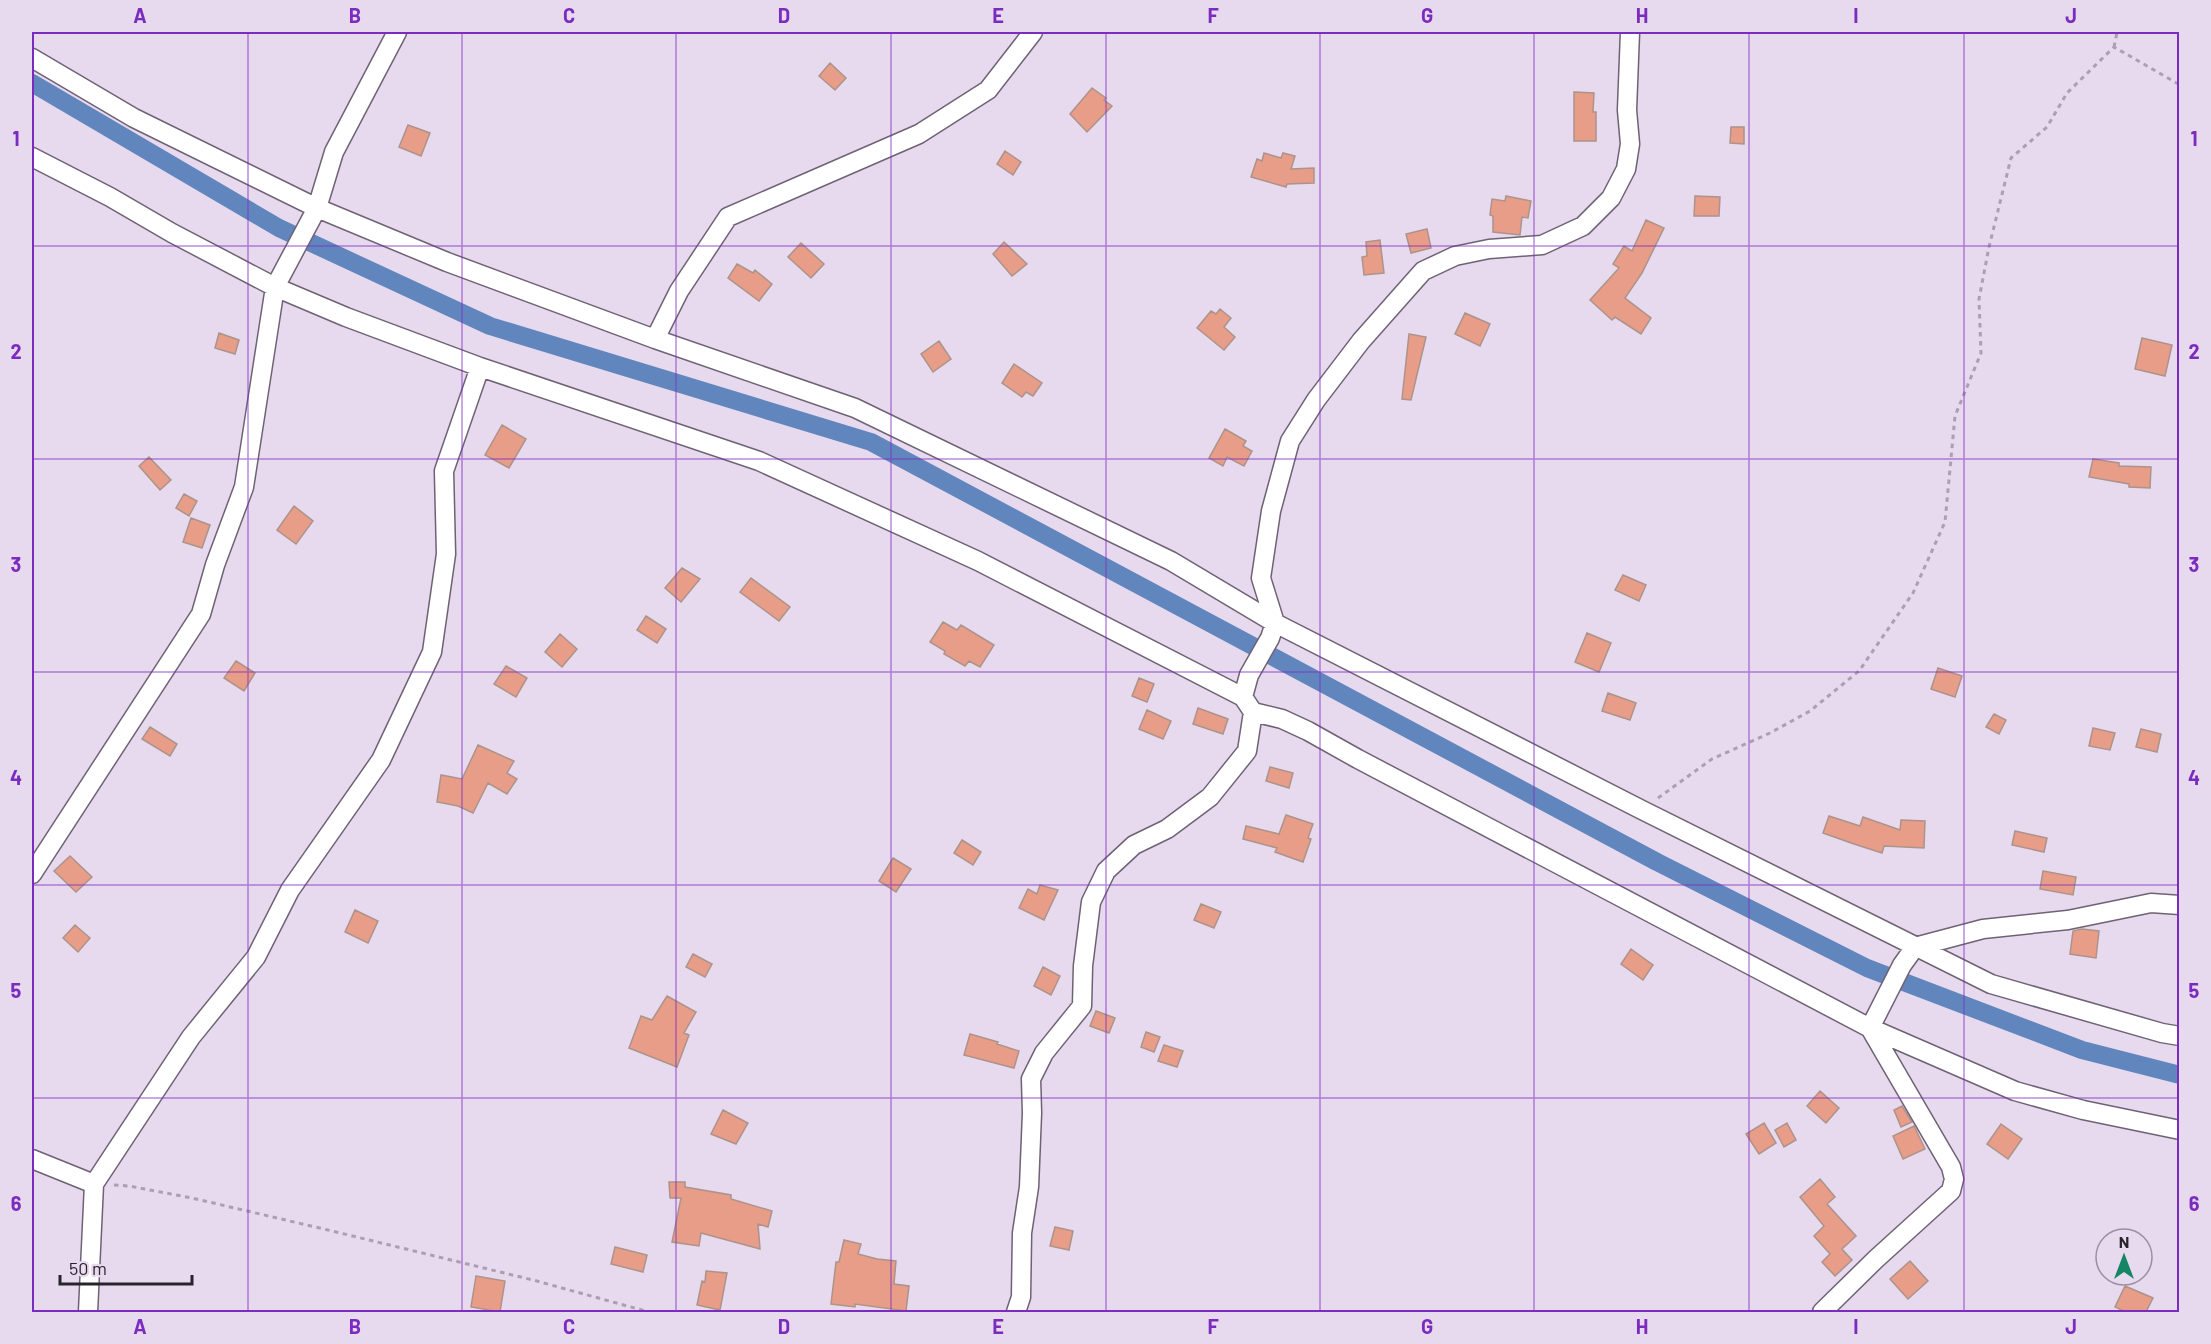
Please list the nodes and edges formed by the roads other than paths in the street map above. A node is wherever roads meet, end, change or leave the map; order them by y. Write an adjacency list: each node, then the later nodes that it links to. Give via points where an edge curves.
1 (397, 32): 6 (street, via 334,152)
2 (1034, 32): 8 (street, via 988,90 919,134 728,217 679,291)
3 (1630, 32): 10 (street, via 1630,144 1626,169 1611,198 1583,226 1542,245 1455,256 1424,271 1362,341 1290,441 1271,511 1261,578)
4 (32, 58): 6 (street, via 134,117)
5 (32, 157): 7 (street)
6 (317, 208): 7 (street); 8 (street, via 447,262)
7 (275, 287): 9 (street); 12 (street, via 244,487 201,614)
8 (655, 339): 10 (street, via 855,408 1171,561)
9 (480, 367): 11 (street, via 759,461 978,561); 19 (street, via 444,471 446,554 432,652 381,760 290,890 256,957 191,1037)
10 (1275, 623): 11 (street, via 1249,675); 14 (street)
11 (1248, 704): 15 (street, via 1308,731 1604,887); 21 (street, via 1247,751 1210,797 1167,829 1134,845 1106,871 1091,902 1082,1006 1044,1053 1031,1078 1029,1187 1022,1233 1021,1297)
12 (32, 874)
13 (2180, 905): 14 (street, via 2151,903 2068,920 1983,929)
14 (1915, 947): 15 (street); 16 (street, via 1991,984)
15 (1873, 1021): 17 (street, via 2016,1091); 22 (street, via 1954,1179 1951,1191)
16 (2180, 1036)
17 (2180, 1130)
18 (32, 1159): 19 (street)
19 (94, 1184): 20 (street)
20 (88, 1312)
21 (1016, 1312)
22 (1822, 1312)

